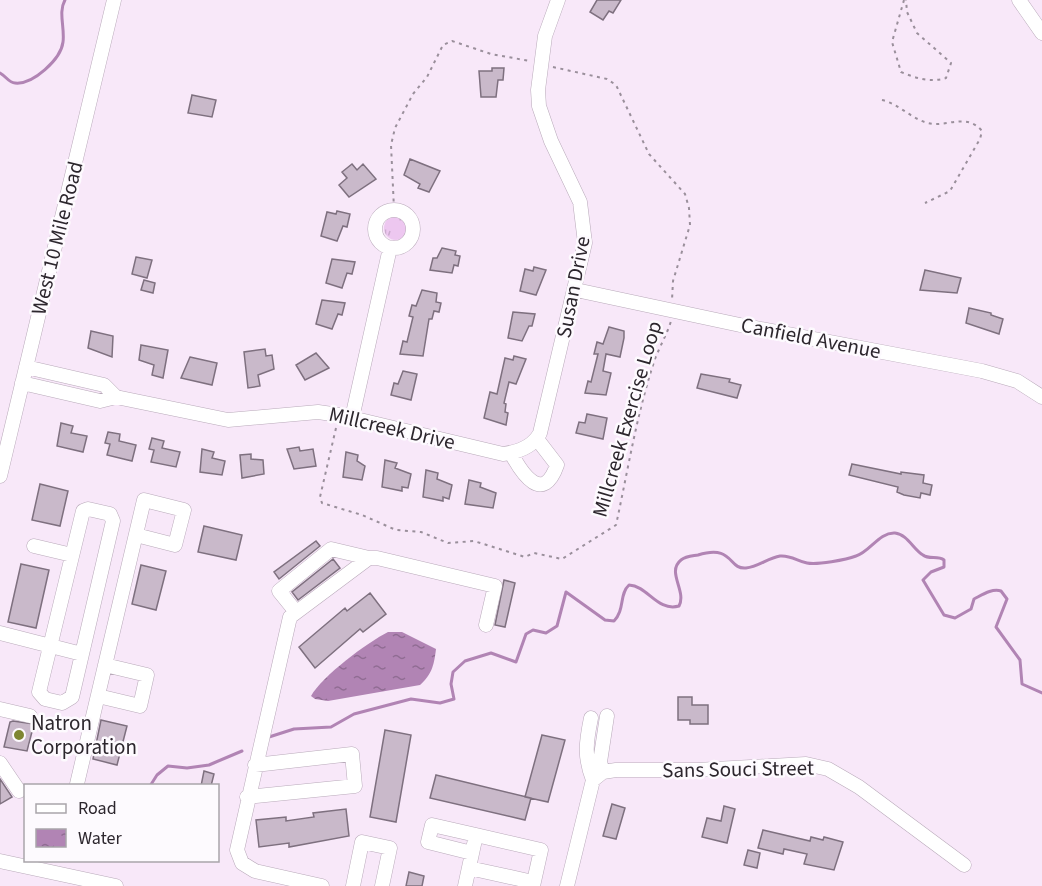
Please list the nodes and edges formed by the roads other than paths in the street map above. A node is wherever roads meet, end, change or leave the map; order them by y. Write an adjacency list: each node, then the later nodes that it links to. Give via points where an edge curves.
1 (114, 0): 7 (street, West 10 Mile Road)
2 (558, 0): 6 (street, Susan Drive, via 545,36 539,106 580,202 585,243)
3 (1019, 0): 4 (street)
4 (1042, 33)
5 (390, 248): 5 (street, via 402,246 413,233 409,217 394,210 382,214 375,230 380,242); 11 (street)
6 (576, 290): 10 (street, Canfield Avenue, via 982,371 1017,381); 12 (street, Susan Drive)
7 (26, 367): 8 (street, West 10 Mile Road); 9 (street, Millcreek Drive, via 104,385)
8 (22, 383): 9 (street, Millcreek Drive, via 100,401); 14 (street, West 10 Mile Road)
9 (116, 397): 11 (street, Millcreek Drive, via 228,420 318,412)
10 (1042, 397)
11 (346, 416): 13 (street, Millcreek Drive)
12 (537, 440): 13 (street, Millcreek Drive); 13 (street, via 557,465 553,477 543,484 526,479)
13 (511, 453)
14 (1, 466)
15 (136, 535): 24 (street)
16 (34, 546): 17 (street)
17 (72, 555): 22 (street); 23 (street, via 83,511 95,509 110,514 113,521)
18 (369, 558): 19 (street); 19 (street, via 331,549 279,591); 20 (street, via 495,586)
19 (296, 612): 31 (street, via 290,617)
20 (486, 625)
21 (0, 633): 22 (street)
22 (49, 646): 23 (street); 23 (street, via 39,692 45,699 62,703 72,697)
23 (82, 654)
24 (105, 665): 25 (street); 25 (street, via 147,675 140,706)
25 (98, 696): 33 (street)
26 (0, 709): 27 (street)
27 (30, 716)
28 (607, 716): 32 (street)
29 (591, 718): 32 (street, via 586,760)
30 (0, 763): 34 (street)
31 (255, 765): 35 (street); 35 (street, via 352,754 355,786)
32 (598, 776): 40 (street, Sans Souci Street, via 806,764 828,769 859,787); 50 (street)
33 (77, 784)
34 (19, 791)
35 (247, 797): 43 (street, via 237,850 242,863)
36 (476, 835): 37 (street); 37 (street, via 432,825 428,842); 44 (street, via 541,850)
37 (472, 853): 41 (street)
38 (0, 861): 42 (street)
39 (67, 862): 42 (street)
40 (964, 865)
41 (469, 868): 44 (street); 49 (street)
42 (63, 874): 45 (street)
43 (282, 882): 46 (street)
44 (533, 884)
45 (116, 886)
46 (322, 886)
47 (353, 886): 48 (street, via 362,842 390,848)
48 (382, 886)
49 (465, 886)
50 (567, 886)

